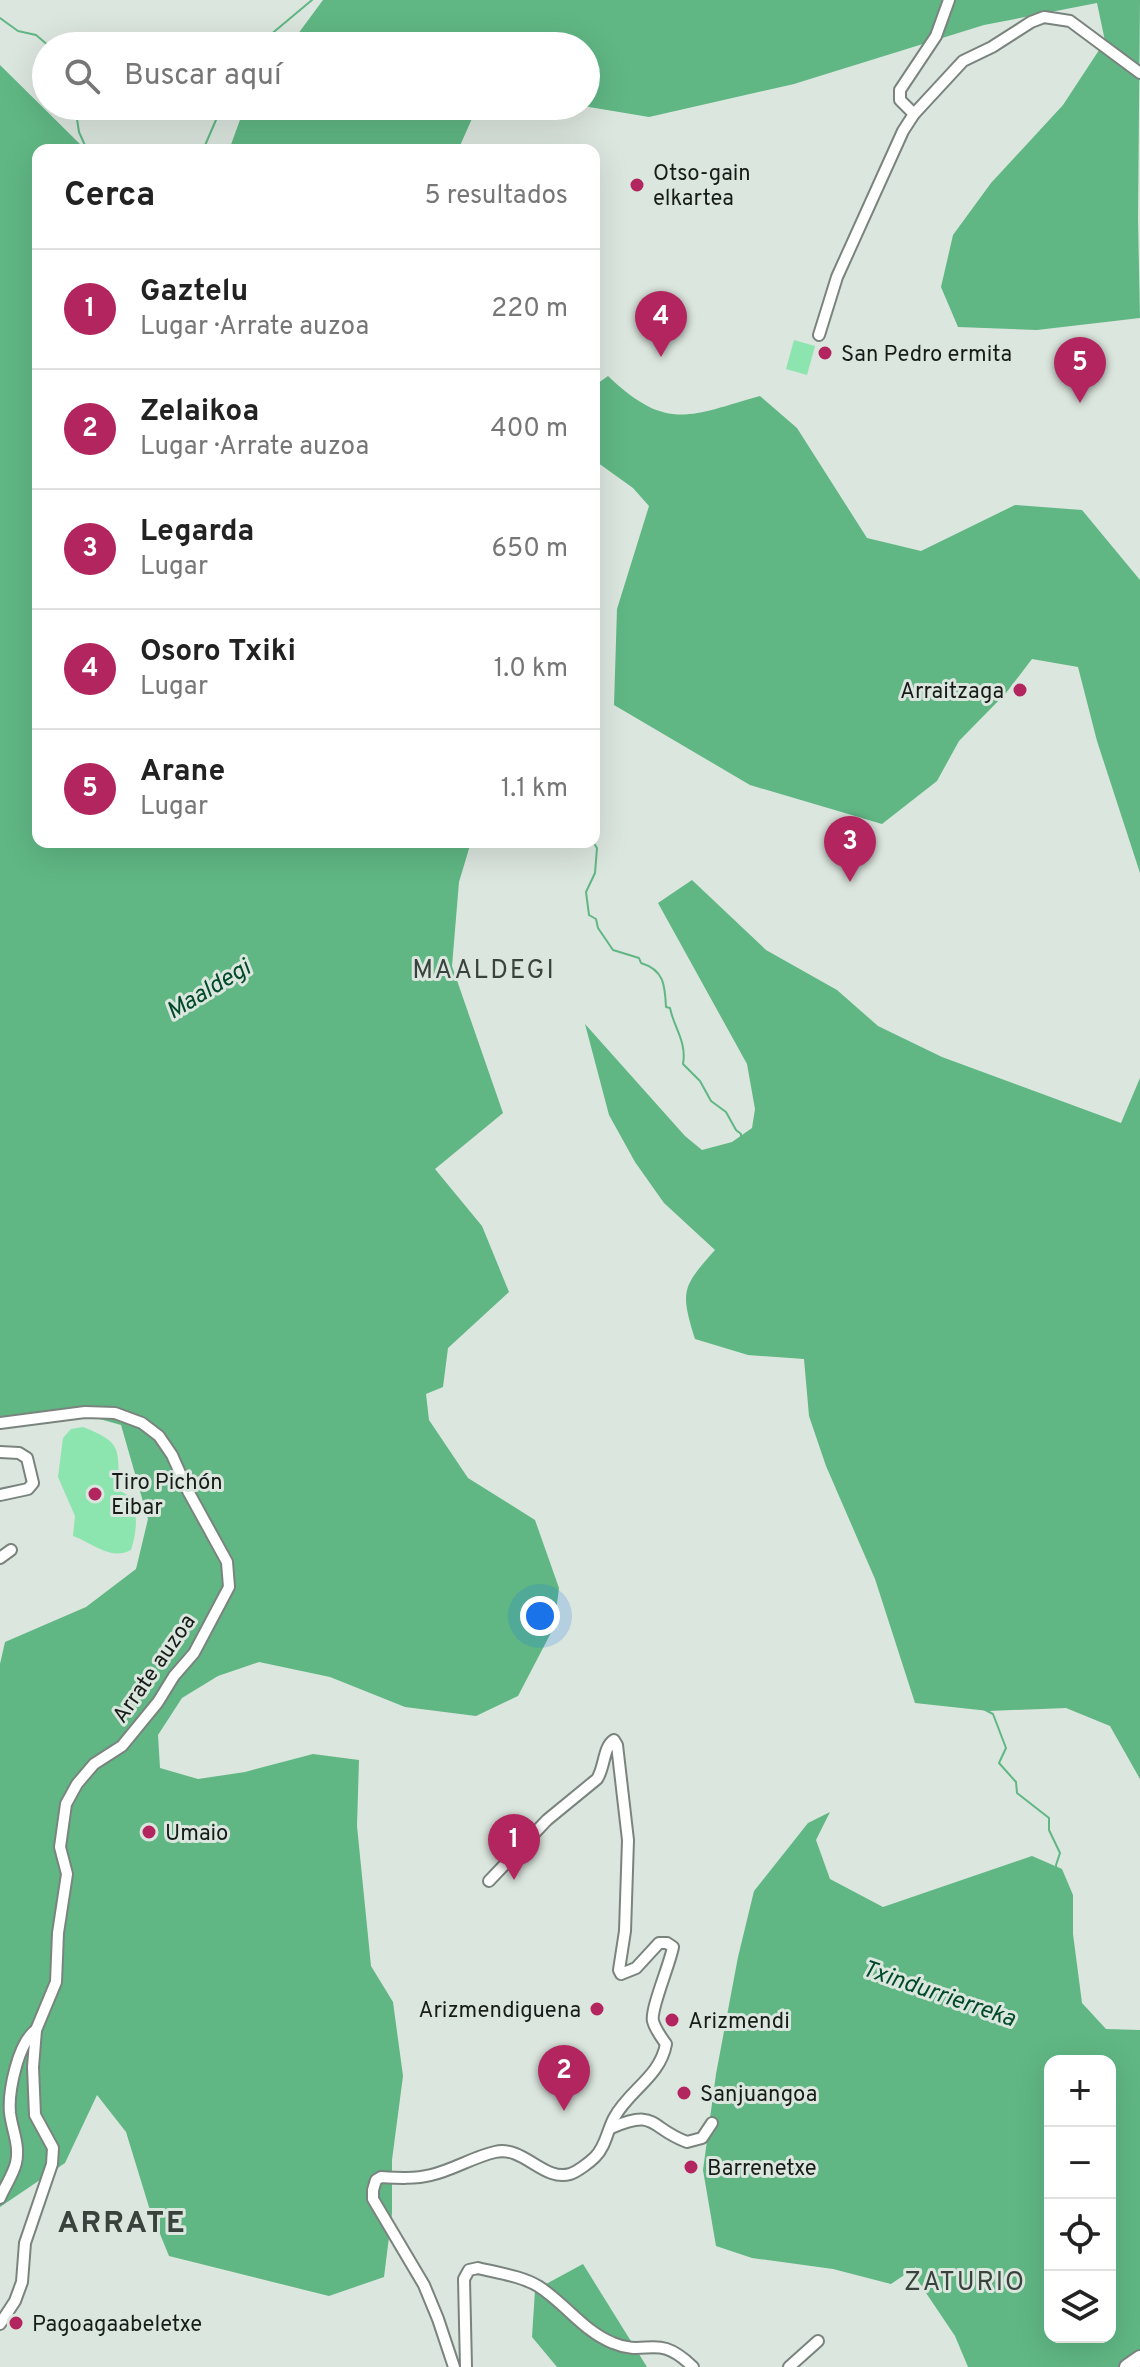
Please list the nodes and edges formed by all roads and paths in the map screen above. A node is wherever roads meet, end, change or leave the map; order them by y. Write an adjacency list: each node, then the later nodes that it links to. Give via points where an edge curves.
1 (949, 0): 3 (street, via 936,36 900,90 900,100)
2 (1140, 73): 3 (street, via 1070,21 1044,17 963,61)
3 (914, 114): 4 (street, via 837,277)
4 (819, 335)
5 (0, 1423): 11 (street, Arrate auzoa, via 85,1412 115,1413 142,1423 172,1455 227,1562 229,1587 194,1653 158,1702 122,1746 94,1764 66,1804 60,1847 67,1874 56,1982)
6 (0, 1452): 7 (street, via 27,1458 33,1483)
7 (0, 1495)
8 (11, 1550): 9 (street)
9 (0, 1558)
10 (489, 1881): 13 (street, via 547,1820 597,1779 614,1740 628,1840 619,1970 621,1974 636,1968 659,1943 673,1947 652,2012 666,2044 663,2058)
11 (36, 2030): 14 (street, Arrate auzoa, via 21,2051 13,2079 10,2112 16,2163); 15 (street, Arrate auzoa, via 33,2103 53,2148 52,2164 25,2243 22,2282)
12 (712, 2123): 13 (street, via 702,2138 687,2142 643,2118)
13 (611, 2128): 18 (street, via 596,2157 569,2175 498,2151 430,2175 376,2180 373,2199 424,2285)
14 (0, 2198)
15 (0, 2324)
16 (818, 2341): 21 (street)
17 (1140, 2358): 22 (highway)
18 (454, 2367)
19 (466, 2367): 20 (street, via 464,2279 478,2268 534,2284 609,2342 670,2348)
20 (693, 2367)
21 (789, 2367)
22 (1127, 2367)

